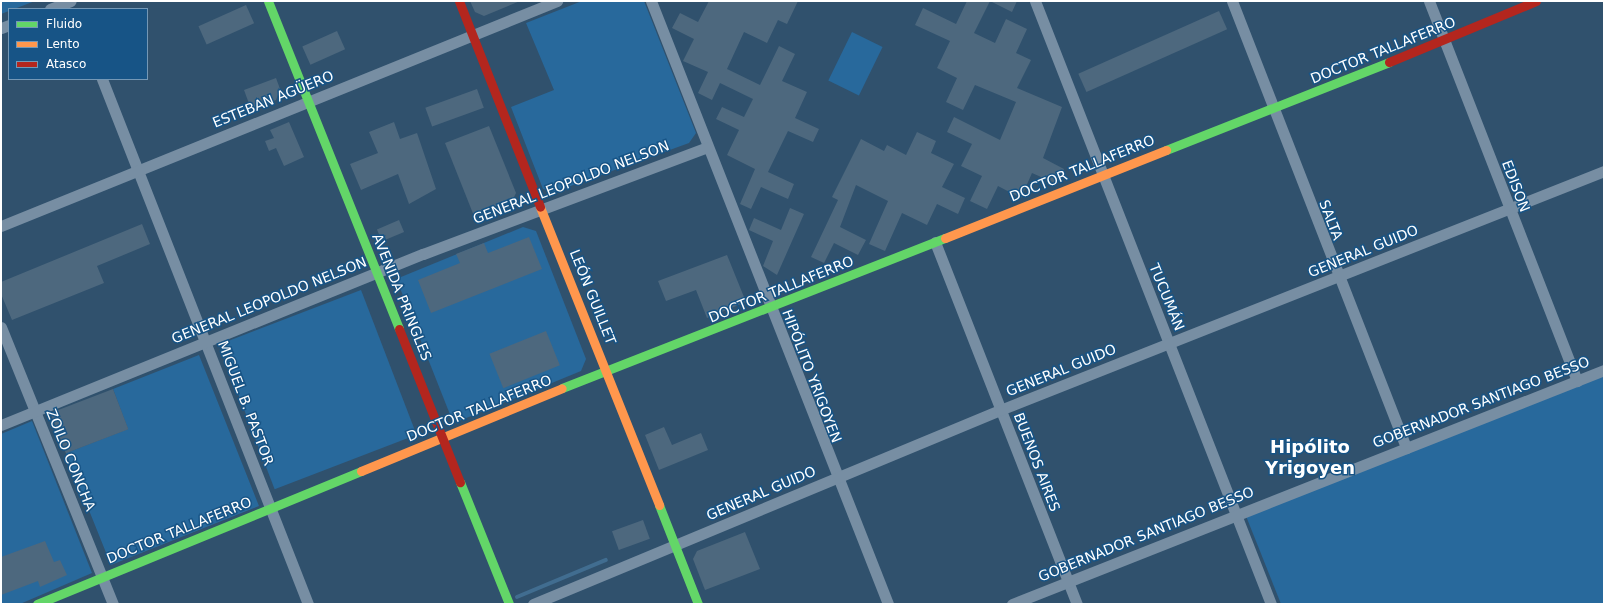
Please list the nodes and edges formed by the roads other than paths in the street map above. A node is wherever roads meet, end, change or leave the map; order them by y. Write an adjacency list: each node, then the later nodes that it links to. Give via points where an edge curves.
1 (71, 1): 10 (street)
2 (268, 1): 14 (street, AVENIDA PRINGLES)
3 (459, 1): 11 (street, LEÓN GUILLET)
4 (558, 1): 11 (street, ESTEBAN AGÜERO)
5 (651, 1): 16 (street, HIPÓLITO YRIGOYEN)
6 (1232, 1): 15 (street, SALTA)
7 (1429, 1): 12 (street, EDISON)
8 (1536, 1): 12 (street, DOCTOR TALLAFERRO)
9 (1037, 2): 19 (street, TUCUMÁN)
10 (53, 8)
11 (472, 34): 14 (street, ESTEBAN AGÜERO); 20 (street, LEÓN GUILLET)
12 (1444, 40): 15 (street, DOCTOR TALLAFERRO); 21 (street, EDISON)
13 (102, 80): 17 (street, MIGUEL B. PASTOR)
14 (308, 100): 17 (street, ESTEBAN AGÜERO); 24 (street, AVENIDA PRINGLES)
15 (1272, 109): 19 (street, DOCTOR TALLAFERRO); 25 (street, SALTA)
16 (707, 147): 20 (street, GENERAL LEOPOLDO NELSON); 26 (street, HIPÓLITO YRIGOYEN)
17 (137, 170): 22 (street, ESTEBAN AGÜERO); 28 (street, MIGUEL B. PASTOR)
18 (1604, 171): 21 (street, GENERAL GUIDO)
19 (1102, 175): 23 (street, DOCTOR TALLAFERRO); 29 (street, TUCUMÁN)
20 (543, 208): 24 (street, GENERAL LEOPOLDO NELSON); 30 (street, LEÓN GUILLET)
21 (1508, 209): 25 (street, GENERAL GUIDO); 32 (street, EDISON)
22 (1, 226)
23 (935, 242): 26 (street, DOCTOR TALLAFERRO); 33 (street, BUENOS AIRES)
24 (377, 273): 28 (street, GENERAL LEOPOLDO NELSON); 36 (street, AVENIDA PRINGLES)
25 (1337, 278): 29 (street, GENERAL GUIDO); 37 (street, SALTA)
26 (770, 309): 30 (street, DOCTOR TALLAFERRO); 38 (street, HIPÓLITO YRIGOYEN)
27 (1, 327): 34 (street, ZOILO CONCHA)
28 (207, 341): 34 (street, GENERAL LEOPOLDO NELSON); 39 (street, MIGUEL B. PASTOR)
29 (1169, 343): 33 (street, GENERAL GUIDO); 40 (street, TUCUMÁN)
30 (607, 370): 36 (street, DOCTOR TALLAFERRO); 41 (street, LEÓN GUILLET)
31 (1604, 370): 32 (street, GOBERNADOR SANTIAGO BESSO)
32 (1577, 381): 37 (street, GOBERNADOR SANTIAGO BESSO)
33 (1000, 410): 38 (street, GENERAL GUIDO); 43 (street, BUENOS AIRES)
34 (35, 412): 35 (street, GENERAL LEOPOLDO NELSON); 42 (street, ZOILO CONCHA)
35 (1, 426)
36 (443, 438): 39 (street, DOCTOR TALLAFERRO); 47 (street, AVENIDA PRINGLES)
37 (1406, 448): 40 (street, GOBERNADOR SANTIAGO BESSO)
38 (836, 478): 41 (street, GENERAL GUIDO); 50 (street, HIPÓLITO YRIGOYEN)
39 (270, 508): 42 (street, DOCTOR TALLAFERRO); 46 (street, MIGUEL B. PASTOR)
40 (1237, 513): 43 (street, GOBERNADOR SANTIAGO BESSO); 53 (street, TUCUMÁN)
41 (676, 545): 48 (street, GENERAL GUIDO); 49 (street, LEÓN GUILLET)
42 (103, 577): 44 (street, DOCTOR TALLAFERRO); 45 (street, ZOILO CONCHA)
43 (1068, 582): 51 (street, GOBERNADOR SANTIAGO BESSO); 52 (street, BUENOS AIRES)
44 (37, 604)
45 (113, 604)
46 (308, 604)
47 (509, 604)
48 (533, 604)
49 (698, 604)
50 (888, 604)
51 (1012, 604)
52 (1077, 604)
53 (1271, 604)

